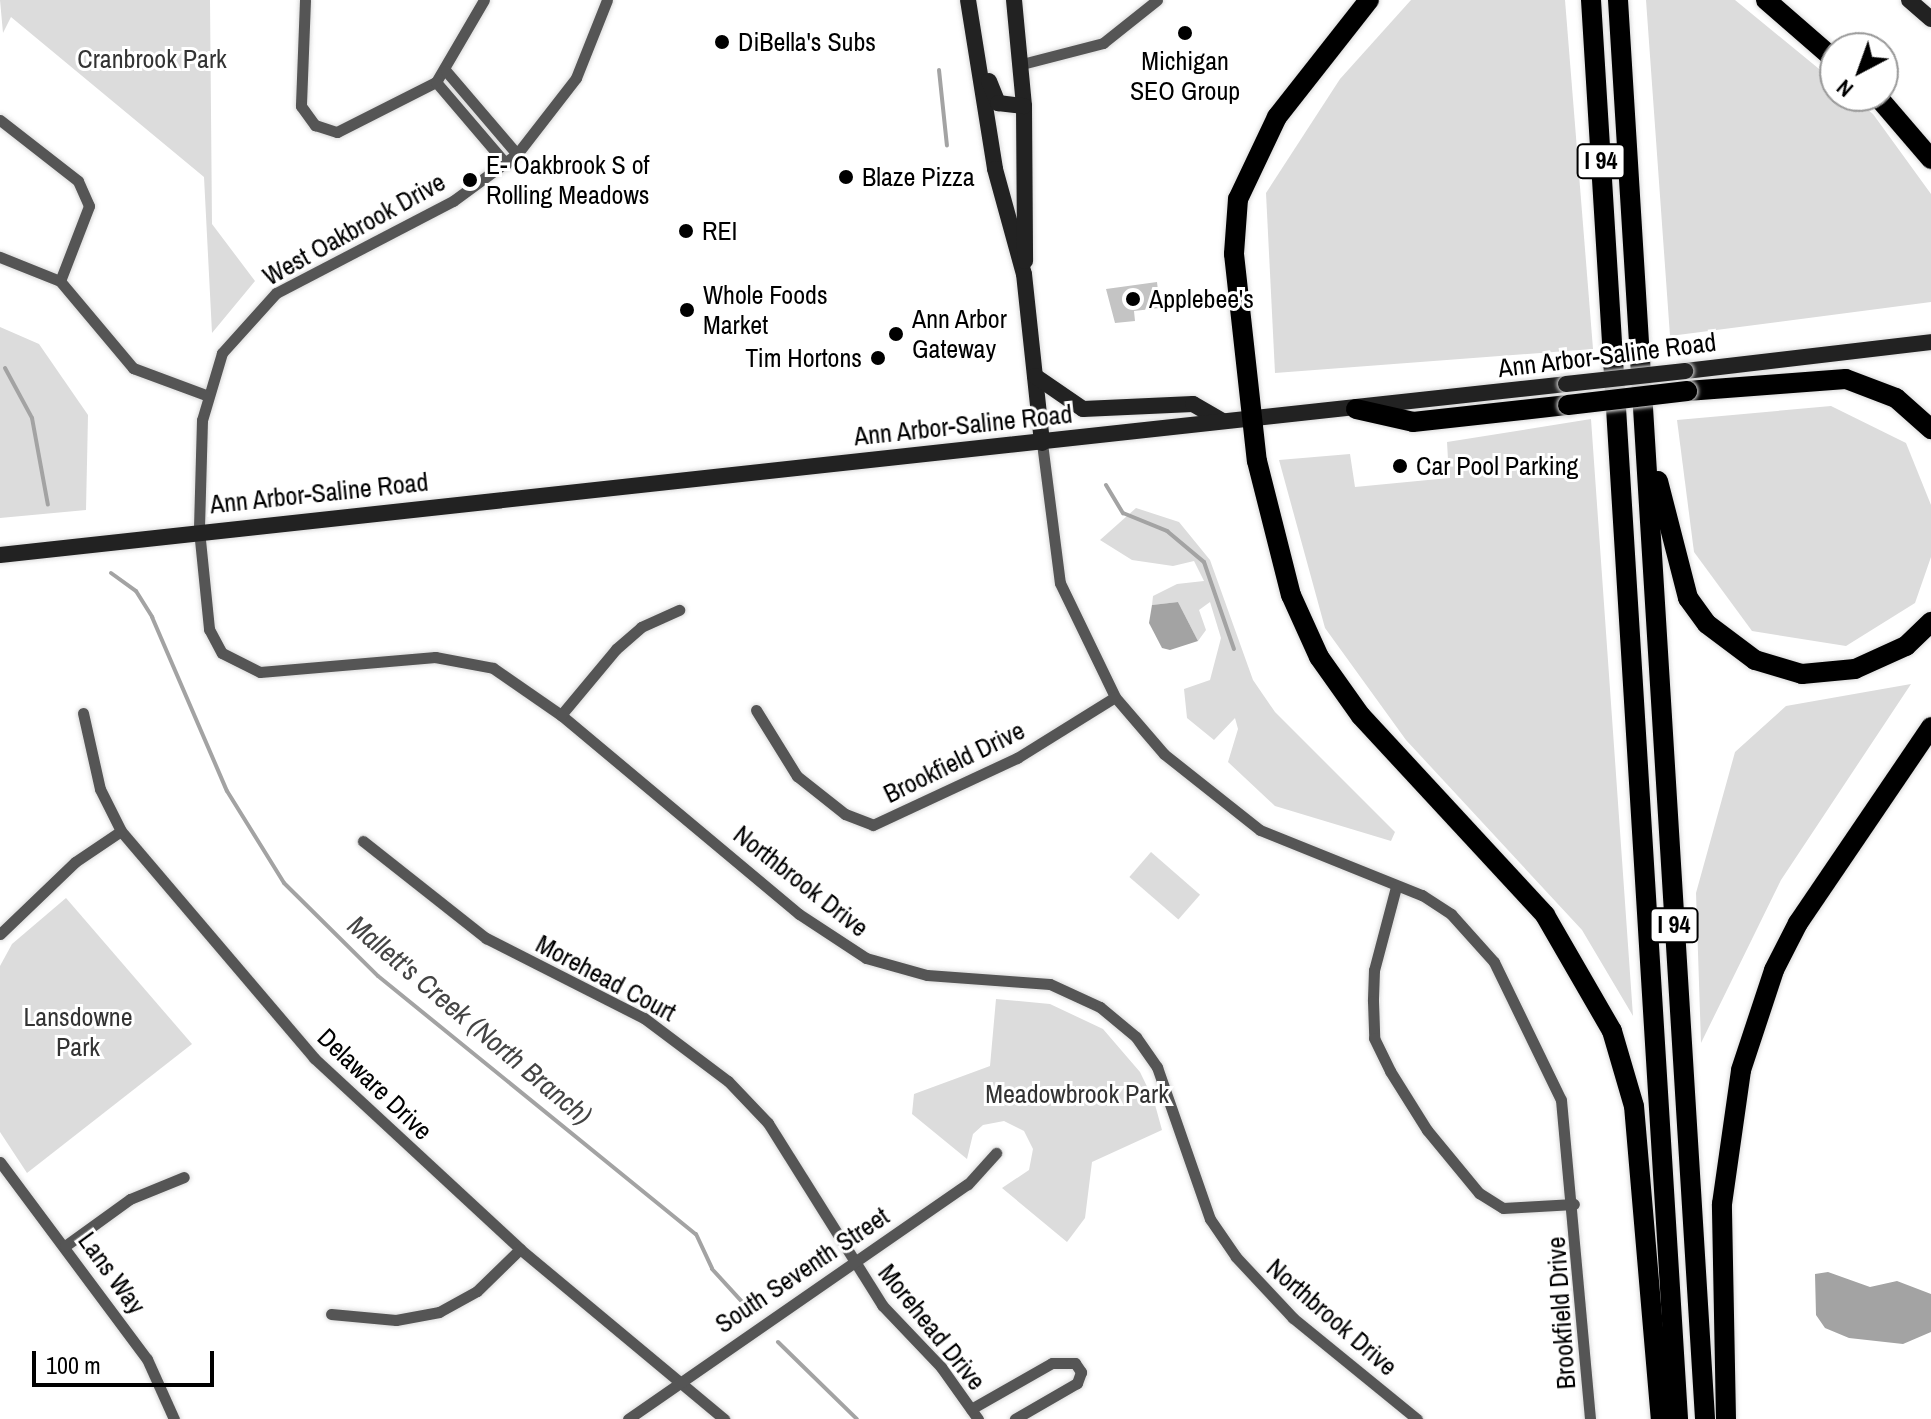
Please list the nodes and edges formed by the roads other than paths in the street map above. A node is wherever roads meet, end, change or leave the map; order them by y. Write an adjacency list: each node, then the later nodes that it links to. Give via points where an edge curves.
1 (305, 0): 19 (street, via 298,95 315,125 350,129)
2 (484, 0): 18 (street)
3 (607, 0): 23 (street, West Oakbrook Drive, via 576,78)
4 (968, 0): 27 (main road, via 995,169)
5 (977, 0): 20 (main road, via 991,95 1007,107)
6 (1007, 0): 15 (main road)
7 (1014, 0): 15 (main road)
8 (1157, 0): 17 (street, via 1105,42)
9 (1369, 0): 34 (highway, via 1264,137 1238,199 1234,254)
10 (1591, 0): 69 (highway, I 94)
11 (1618, 0): 37 (highway, I 94)
12 (1766, 0): 16 (highway)
13 (1909, 0): 14 (main road)
14 (1931, 19)
15 (1017, 31): 17 (main road)
16 (1819, 46)
17 (1022, 64): 20 (main road)
18 (446, 71): 19 (street); 23 (street)
19 (436, 82): 25 (street)
20 (1024, 106): 27 (main road)
21 (1891, 112): 24 (highway)
22 (0, 120): 28 (street, via 85,190 87,214)
23 (517, 154): 25 (street, West Oakbrook Drive)
24 (1931, 159)
25 (506, 164): 32 (street, West Oakbrook Drive, via 443,206 276,293 222,353)
26 (0, 257): 28 (street)
27 (1024, 274): 30 (main road)
28 (60, 281): 32 (street, via 133,368)
29 (1931, 342): 31 (main road, Ann Arbor-Saline Road)
30 (1035, 376): 35 (main road, via 1057,396 1091,411 1193,404); 38 (main road)
31 (1686, 381): 33 (highway, bridge, via 1567,394 1413,422); 36 (highway, via 1846,379 1896,398)
32 (206, 395): 39 (street, West Oakbrook Drive)
33 (1356, 409): 34 (main road, Ann Arbor-Saline Road)
34 (1250, 418): 35 (main road, Ann Arbor-Saline Road); 68 (highway, via 1291,595 1319,657 1361,716 1545,915 1612,1031 1634,1106)
35 (1222, 421): 38 (main road, Ann Arbor-Saline Road)
36 (1931, 429)
37 (1645, 432): 42 (highway, via 1677,573 1694,607 1730,646 1776,669 1832,674 1879,661); 70 (highway, I 94)
38 (1042, 443): 39 (main road, Ann Arbor-Saline Road); 43 (street, Brookfield Drive, via 1060,583)
39 (199, 530): 40 (main road, Ann Arbor-Saline Road); 46 (street, Northbrook Drive, via 209,629 222,653 240,666 284,671 435,657 493,668)
40 (0, 555)
41 (679, 610): 46 (street, via 641,627 616,649)
42 (1931, 622)
43 (1115, 697): 44 (street, Brookfield Drive, via 1017,758 873,825 845,814 797,776); 50 (street, Brookfield Drive, via 1164,754 1235,816)
44 (756, 710)
45 (83, 713): 48 (street, Delaware Drive, via 100,789)
46 (561, 715): 66 (street, Northbrook Drive, via 799,914 859,955 927,975 1050,984 1082,996 1126,1027 1157,1067 1210,1219 1236,1257 1293,1318)
47 (1931, 727): 71 (highway, via 1798,923 1774,970 1744,1058 1722,1204)
48 (121, 831): 51 (street, via 53,881); 57 (street, Delaware Drive, via 314,1058)
49 (363, 841): 58 (street, Morehead Court, via 486,938 644,1018 728,1081 768,1123)
50 (1396, 887): 55 (street, Brookfield Drive, via 1451,914 1494,962 1561,1100); 55 (street, Brookfield Drive, via 1374,970 1374,1038 1390,1071 1437,1143 1479,1193 1503,1208)
51 (0, 934)
52 (996, 1153): 58 (street, South Seventh Street, via 968,1184)
53 (0, 1162): 56 (street, Lans Way)
54 (184, 1177): 56 (street, via 130,1199)
55 (1574, 1204): 67 (street, Brookfield Drive)
56 (65, 1246): 62 (street, Lans Way, via 147,1359)
57 (520, 1249): 59 (street, via 477,1291 439,1312 396,1320); 60 (street, Delaware Drive)
58 (852, 1262): 60 (street, South Seventh Street); 61 (street, Morehead Drive)
59 (331, 1314)
60 (682, 1379): 63 (street, South Seventh Street); 64 (street, Delaware Drive)
61 (974, 1414): 65 (street, via 1052,1363 1075,1363 1081,1372 1077,1383)
62 (174, 1419)
63 (628, 1419)
64 (724, 1419)
65 (1015, 1419)
66 (1417, 1419)
67 (1590, 1419)
68 (1661, 1419)
69 (1678, 1419)
70 (1705, 1419)
71 (1726, 1419)

